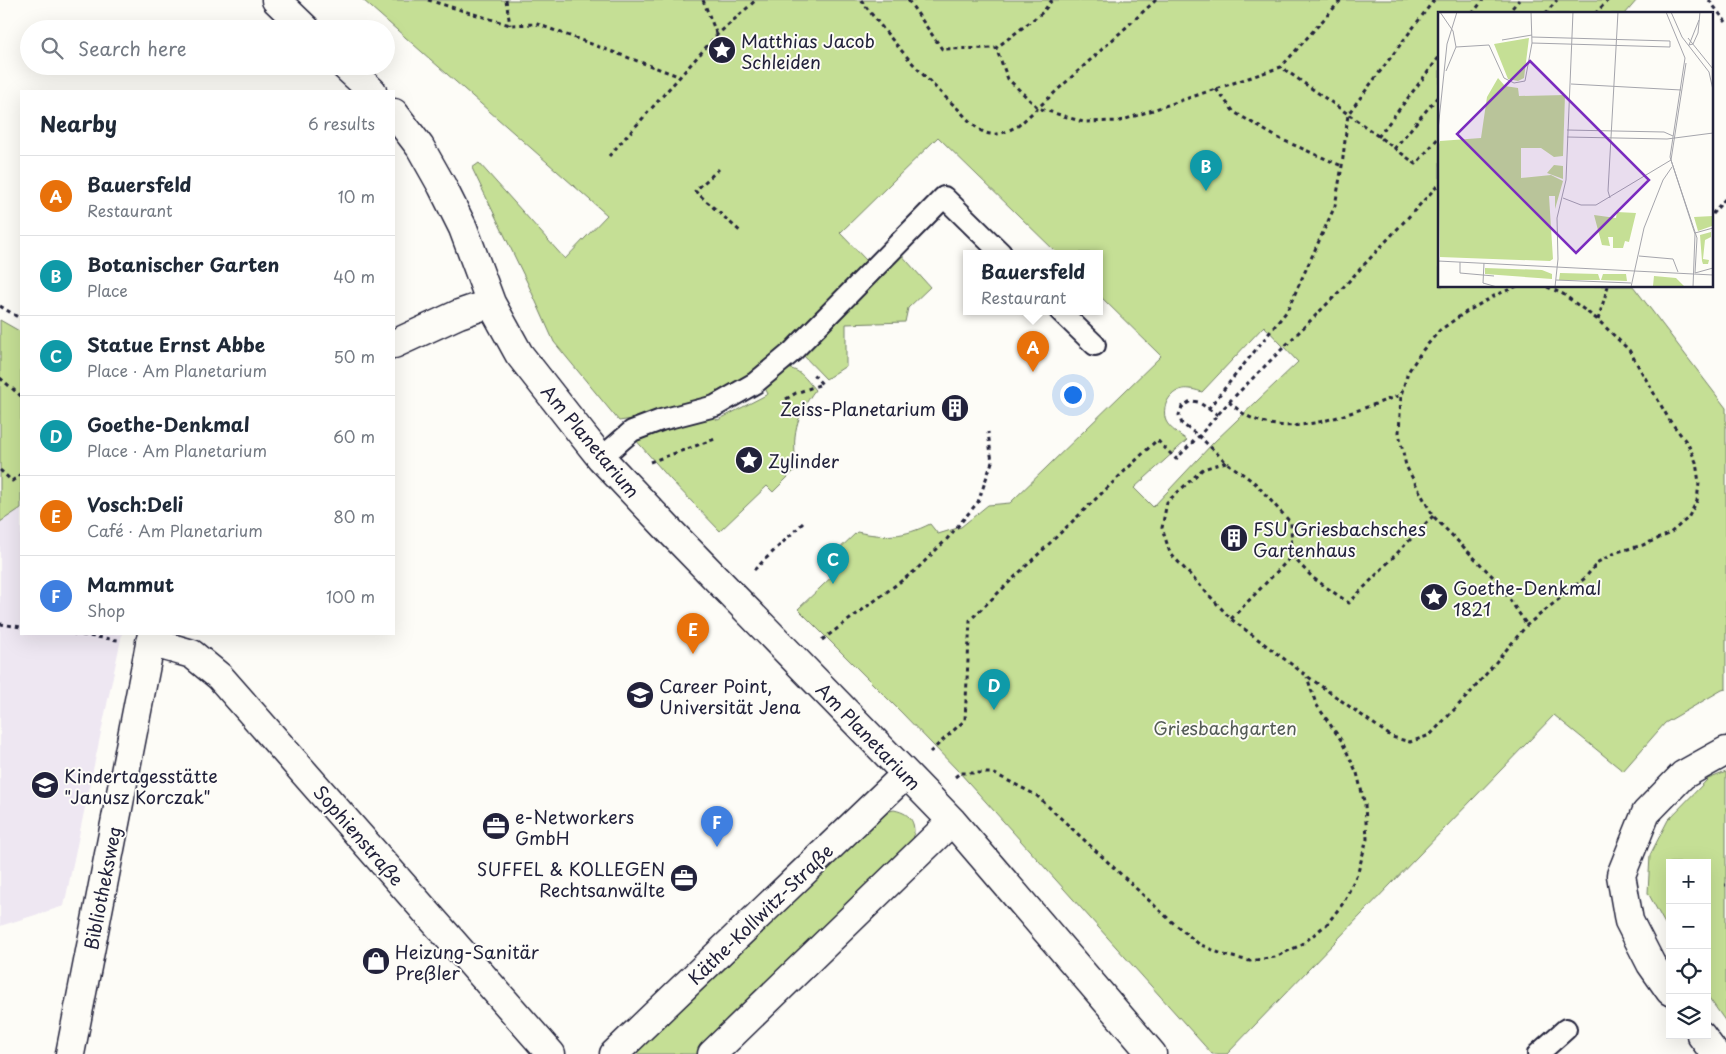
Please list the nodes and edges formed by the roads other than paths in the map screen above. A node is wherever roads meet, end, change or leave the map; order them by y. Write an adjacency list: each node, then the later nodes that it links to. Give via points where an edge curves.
1 (276, 0): 2 (street)
2 (297, 20)
3 (355, 75): 4 (street)
4 (371, 90)
5 (395, 114): 7 (street, Am Planetarium, via 420,147 442,186 463,228)
6 (999, 250): 11 (lane, via 944,197 798,346 755,383 715,406 632,431)
7 (491, 303): 9 (street); 11 (street, Am Planetarium, via 519,354)
8 (1064, 315): 10 (lane)
9 (395, 344)
10 (1095, 346)
11 (601, 458): 14 (street, Am Planetarium)
12 (151, 638): 19 (street, Bibliotheksweg); 20 (street, Sophienstraße, via 192,654 220,677)
13 (1726, 751): 16 (street, via 1683,774 1646,813 1621,875 1629,921)
14 (906, 774): 15 (street, Am Planetarium); 21 (street, Käthe-Kollwitz-Straße)
15 (952, 821): 22 (street); 23 (street, Am Planetarium)
16 (1666, 985)
17 (1566, 1029): 24 (lane)
18 (1704, 1039): 25 (street)
19 (70, 1054)
20 (551, 1054)
21 (614, 1054)
22 (712, 1054)
23 (1152, 1054)
24 (1538, 1054)
25 (1715, 1054)

